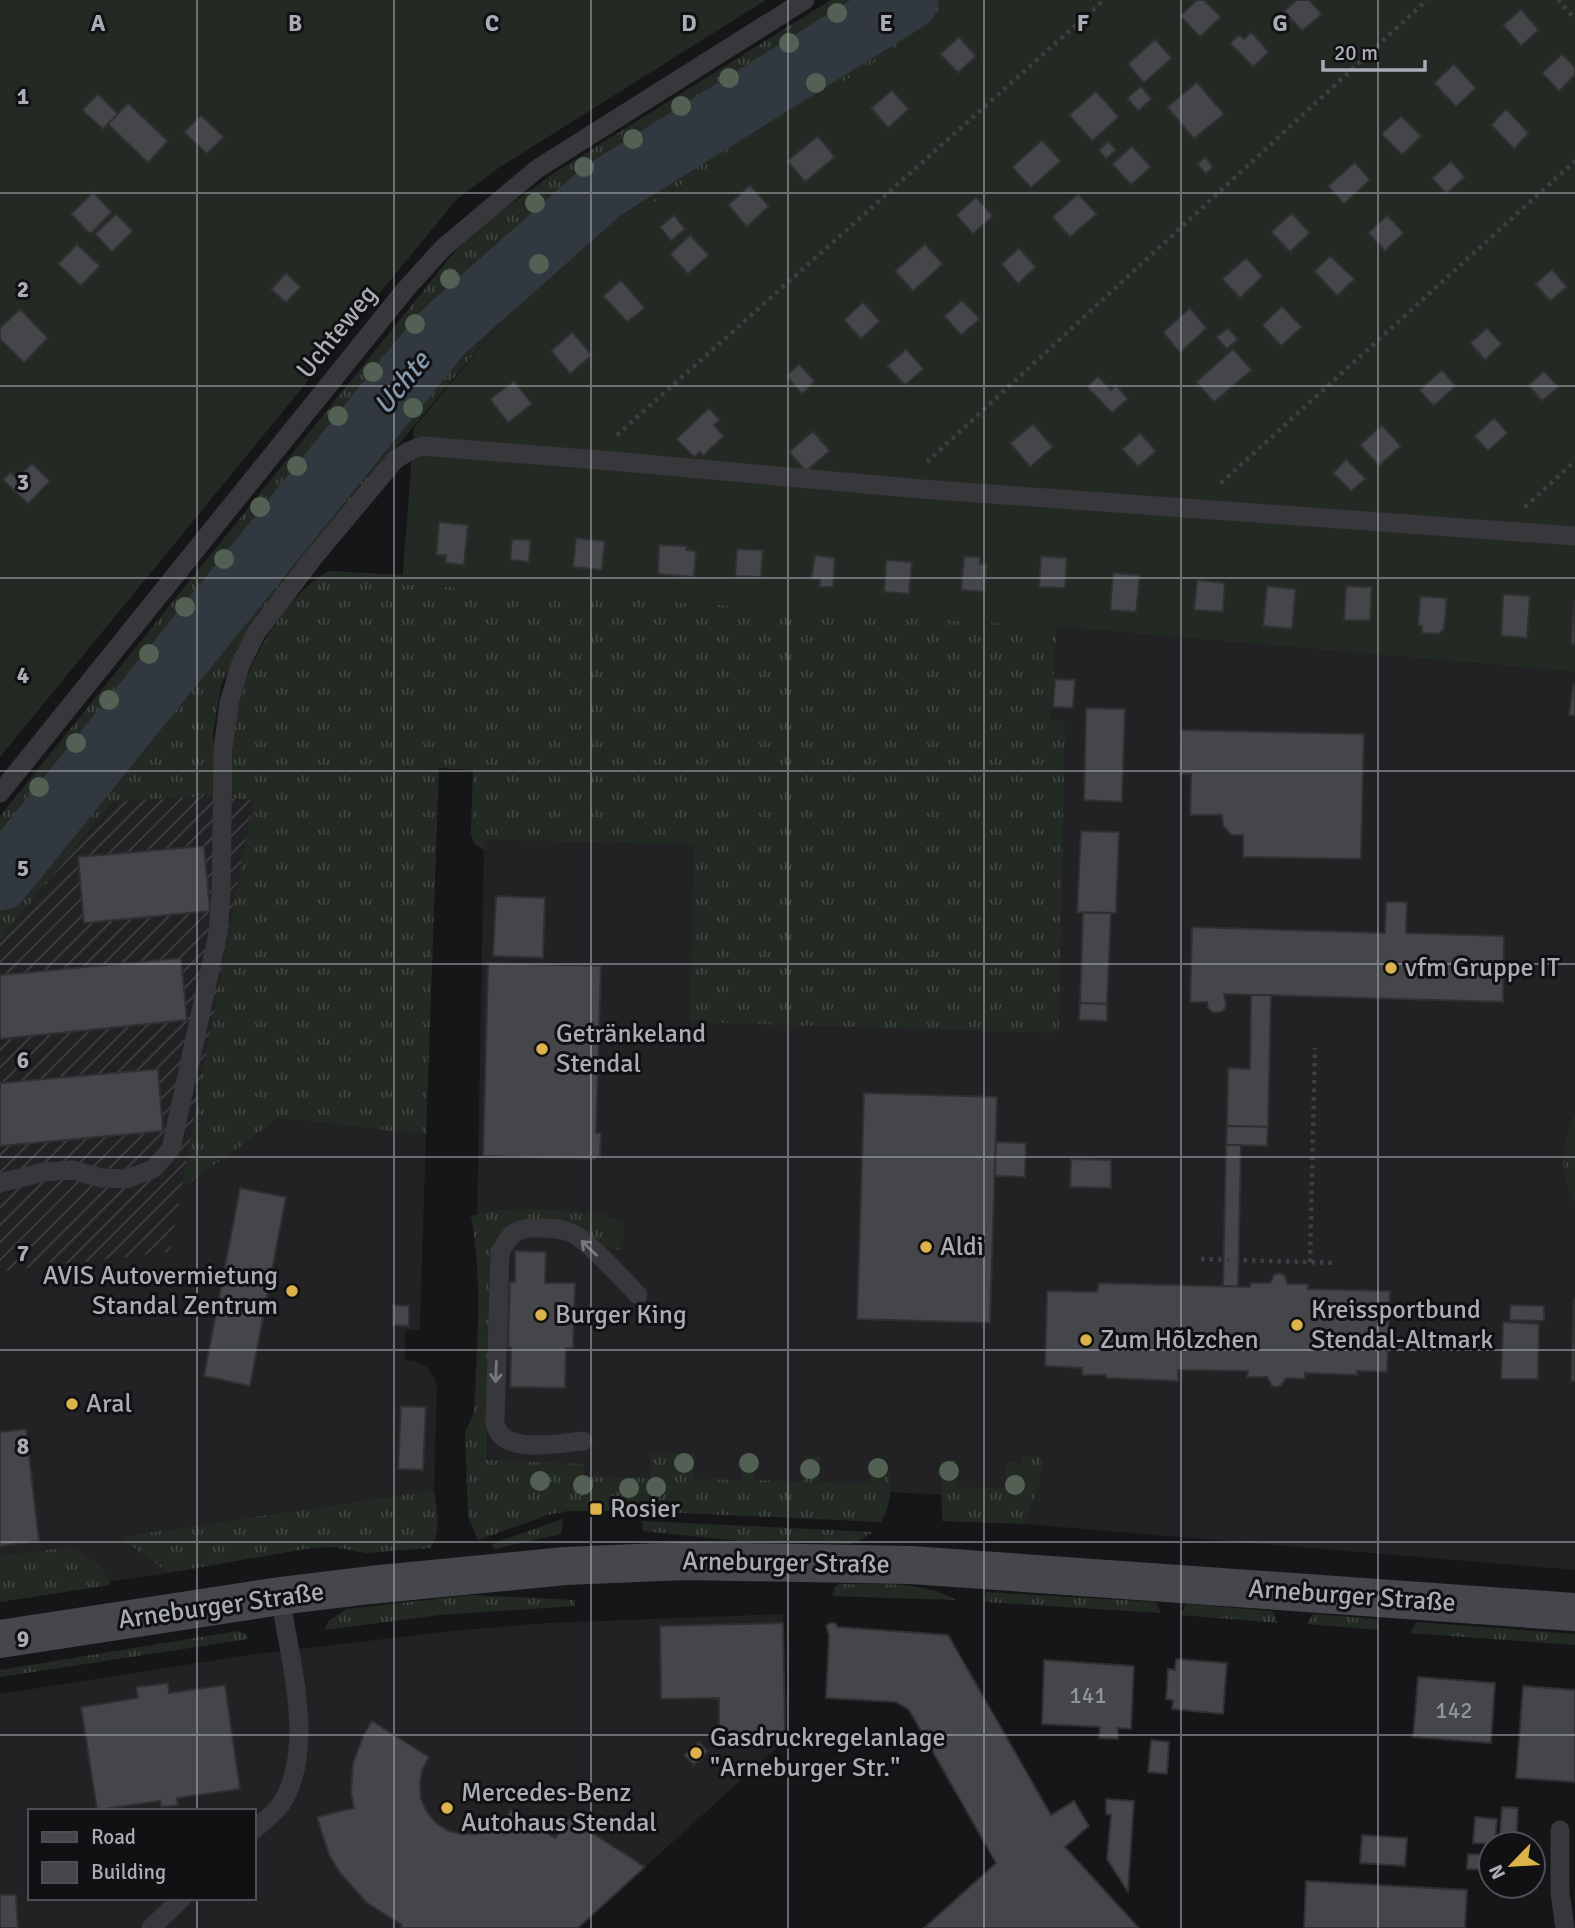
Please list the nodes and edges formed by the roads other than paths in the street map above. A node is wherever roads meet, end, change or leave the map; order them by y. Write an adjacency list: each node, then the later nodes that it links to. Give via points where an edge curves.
1 (805, 0): 3 (lane, Uchteweg, via 537,169 443,248)
2 (1575, 536): 4 (lane, via 921,489 422,446 409,451 395,460 314,557 256,633 240,666 223,749 218,933 171,1149 153,1169 127,1179 73,1170)
3 (0, 793)
4 (0, 1183)
5 (638, 1295): 6 (lane, one-way to 6, via 583,1241 555,1228 519,1229 500,1253 497,1433 516,1444)
6 (583, 1441)
7 (280, 1596): 8 (main road, Arneburger Straße, via 565,1566 685,1561 925,1566); 9 (main road, Arneburger Straße); 10 (lane, via 299,1711 299,1762 281,1804)
8 (1575, 1612)
9 (0, 1639)
10 (256, 1828)
11 (1560, 1830): 14 (lane)
12 (181, 1900): 13 (lane)
13 (151, 1928)
14 (1565, 1928)

